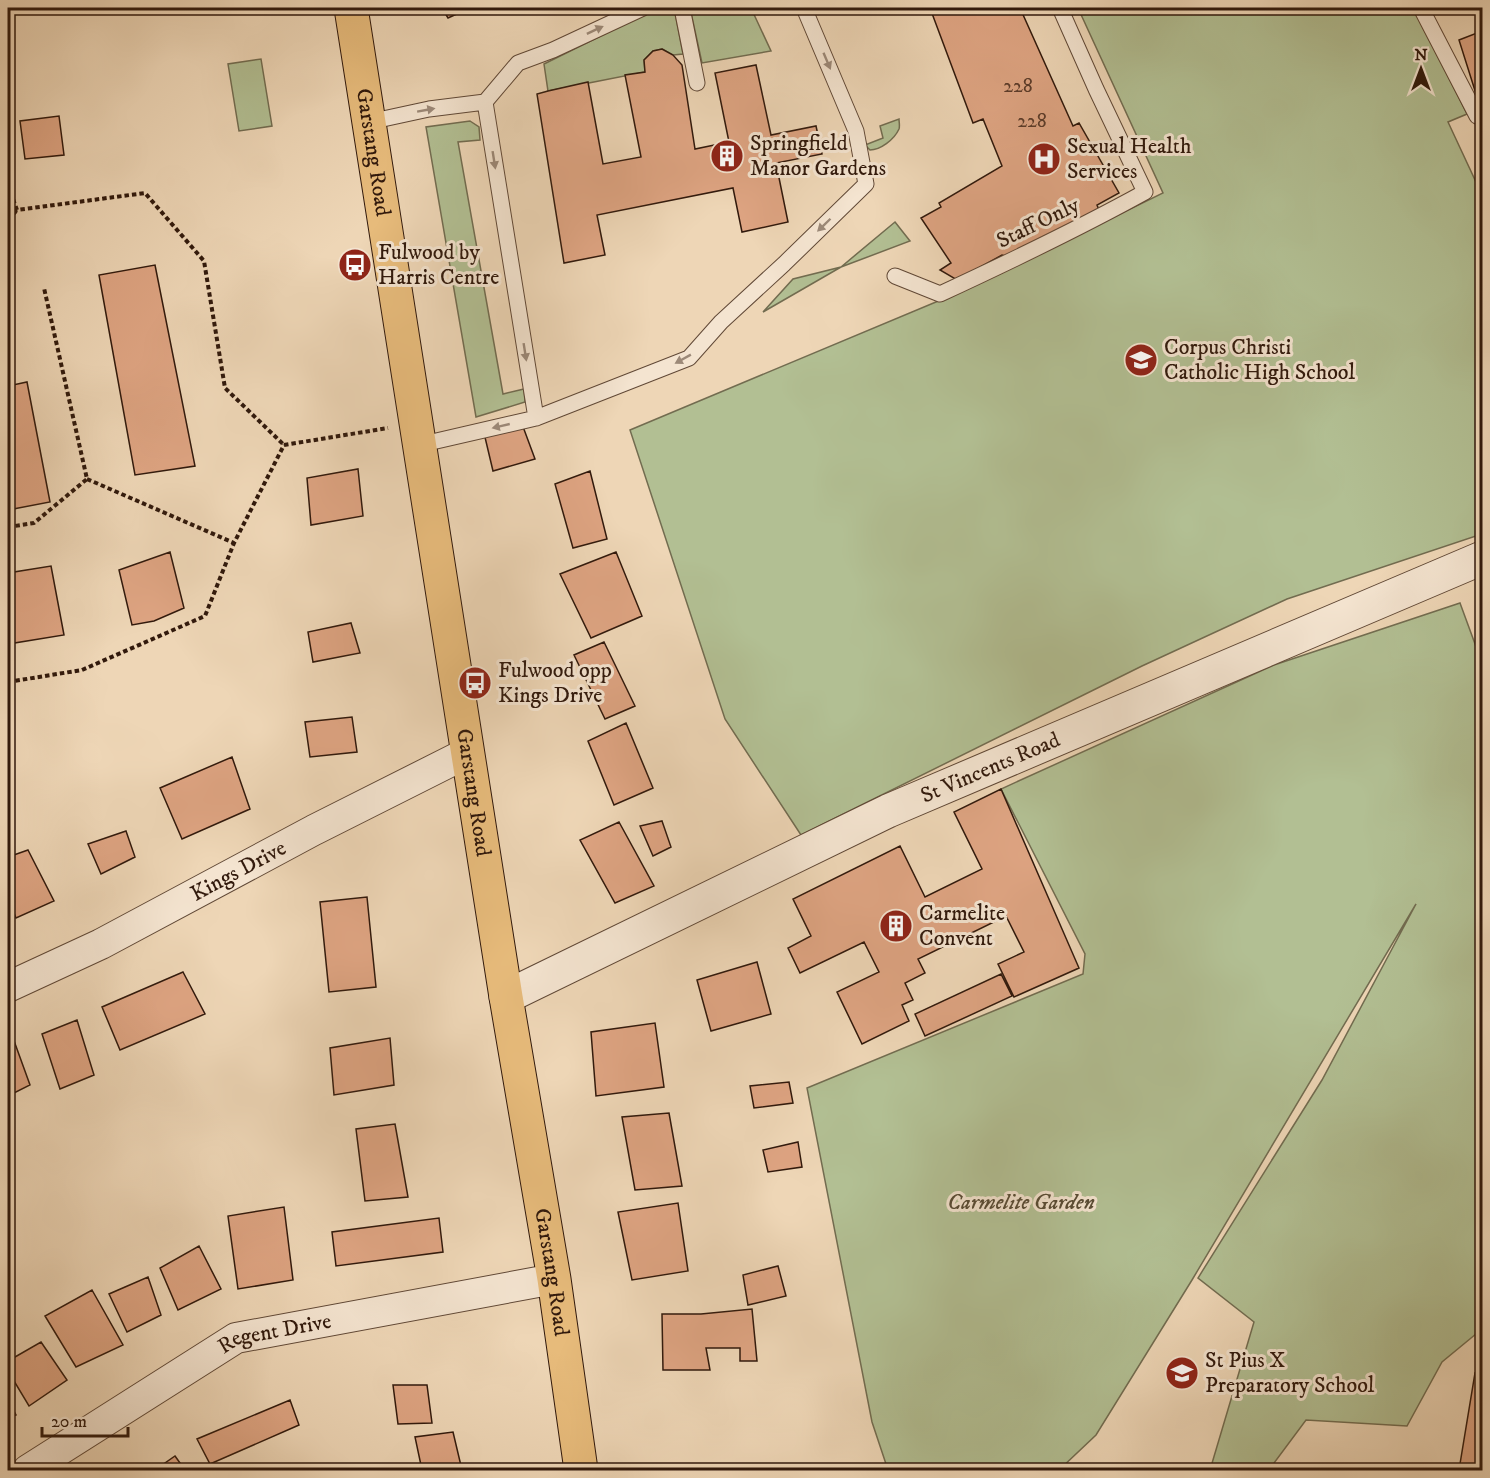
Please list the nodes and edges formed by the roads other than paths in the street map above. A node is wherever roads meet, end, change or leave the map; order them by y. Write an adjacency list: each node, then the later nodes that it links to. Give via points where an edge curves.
1 (351, 8): 10 (highway, Garstang Road)
2 (643, 8): 8 (lane, one-way to 2, via 518,63)
3 (682, 8): 7 (lane)
4 (804, 8): 12 (lane, one-way to 12, via 856,131 866,184 721,322 689,358)
5 (1060, 8): 11 (lane, Staff Only, via 1145,192 940,294)
6 (1421, 8): 9 (lane, via 1477,116)
7 (697, 83)
8 (485, 102): 10 (lane, one-way to 8); 12 (lane, one-way to 12)
9 (1482, 118)
10 (369, 122): 13 (highway, Garstang Road)
11 (895, 276)
12 (536, 418): 13 (lane, one-way to 13)
13 (417, 434): 15 (highway, Garstang Road)
14 (1482, 558): 17 (street, St Vincents Road, via 888,811)
15 (467, 753): 16 (street, Kings Drive, via 101,944); 17 (highway, Garstang Road)
16 (8, 987)
17 (506, 997): 18 (highway, Garstang Road)
18 (554, 1279): 19 (street, Regent Drive, via 236,1338); 20 (highway, Garstang Road)
19 (28, 1470)
20 (581, 1470)

